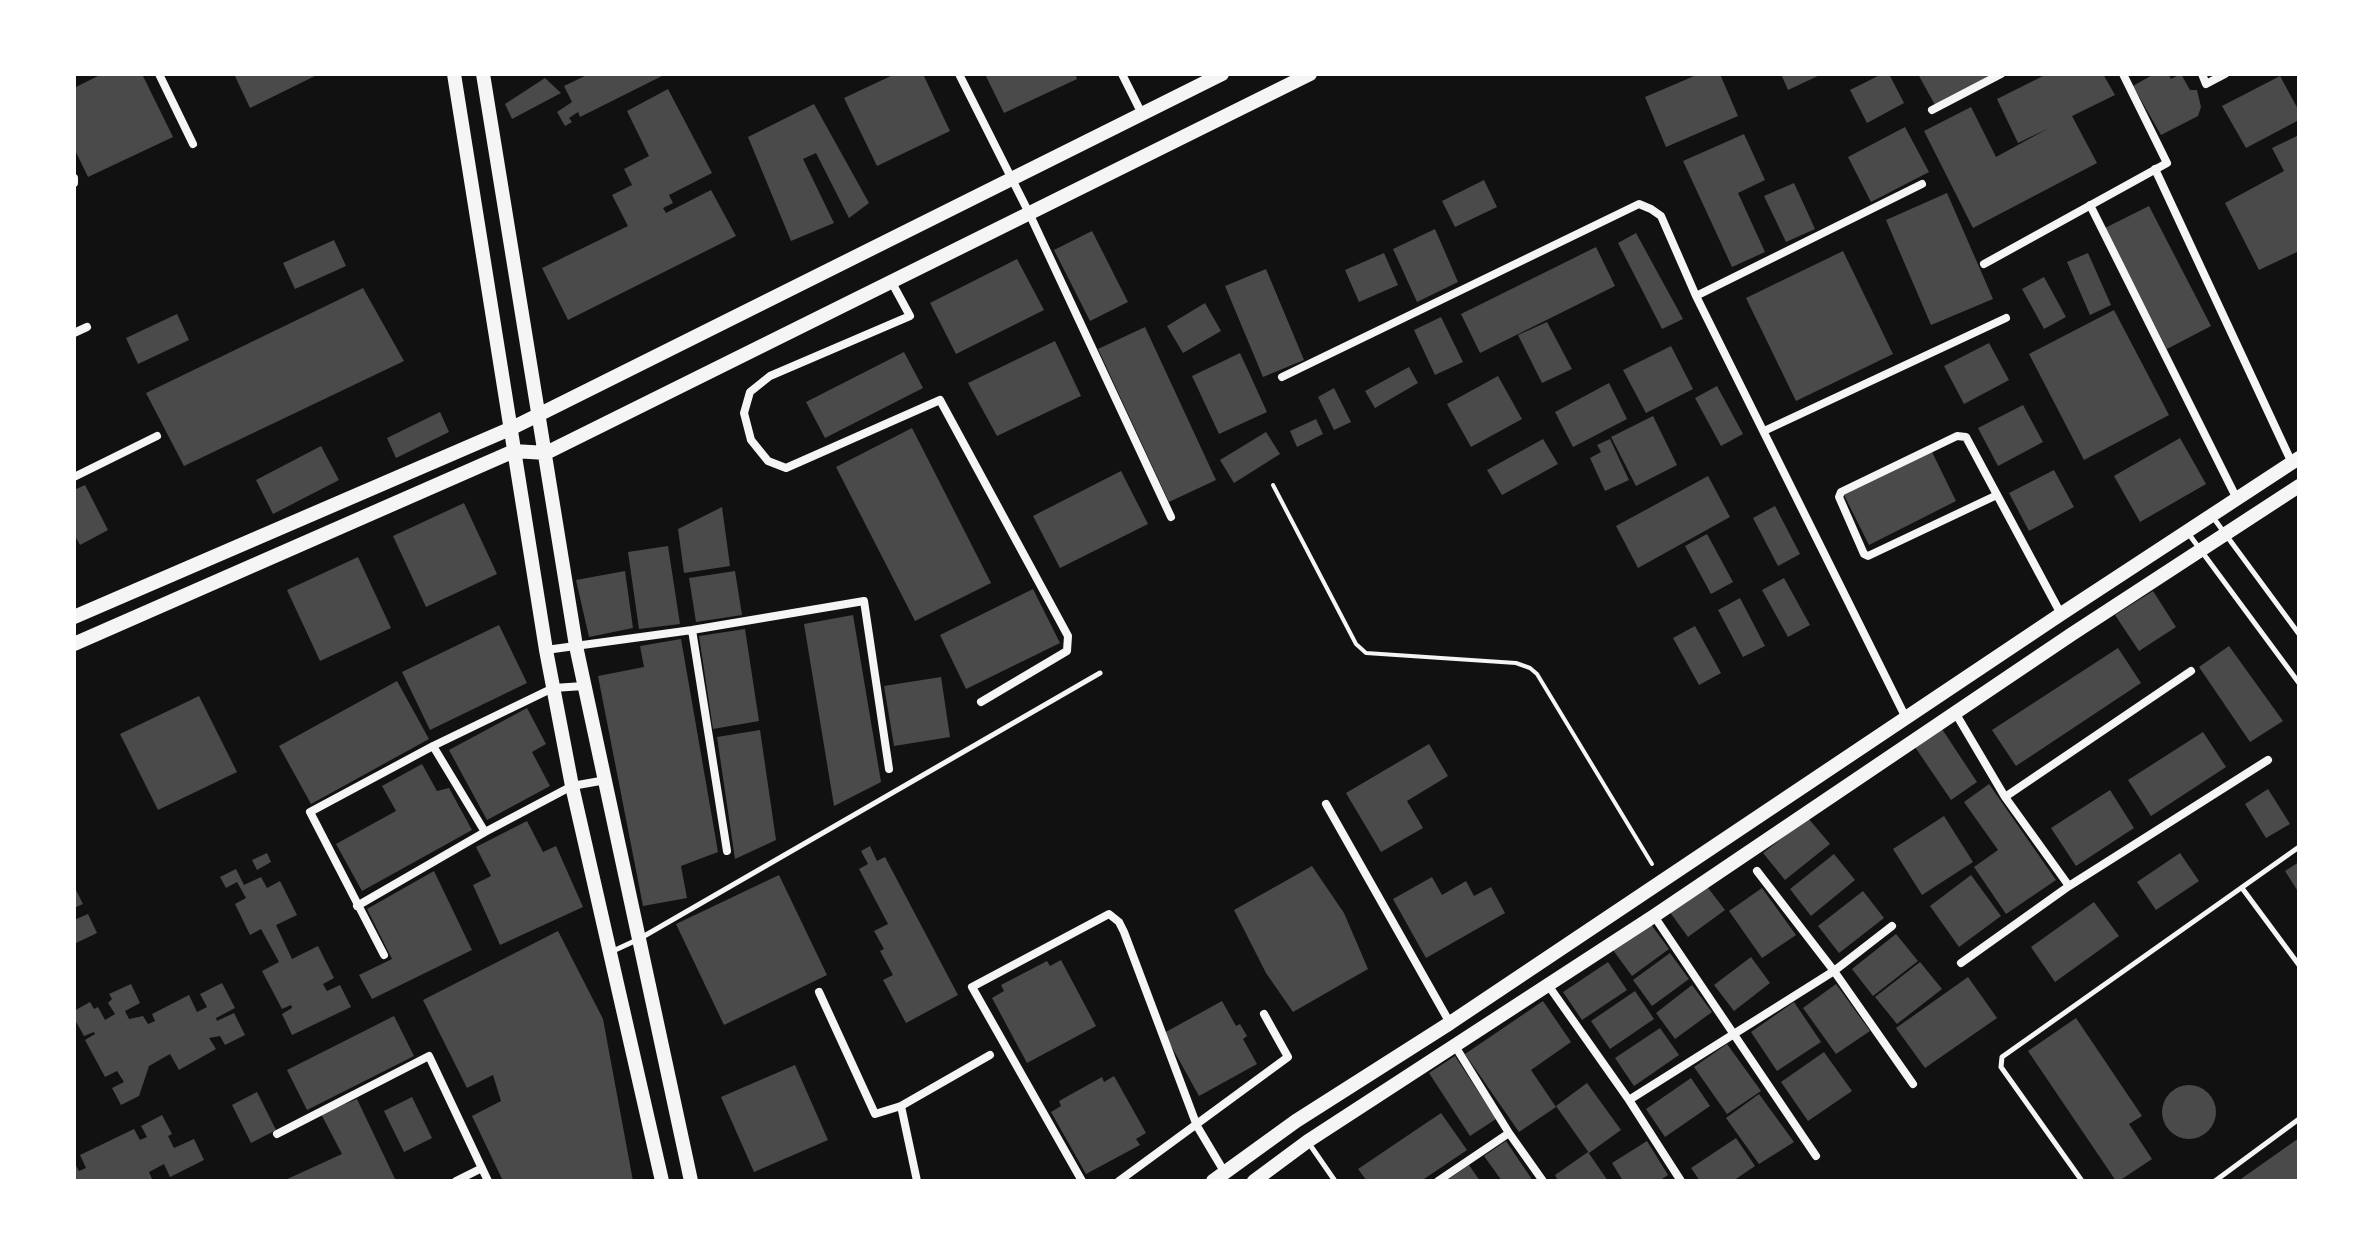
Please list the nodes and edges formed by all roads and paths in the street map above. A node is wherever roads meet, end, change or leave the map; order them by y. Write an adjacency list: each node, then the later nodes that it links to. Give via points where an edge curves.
1 (159, 74): 14 (street)
2 (454, 74): 28 (street)
3 (483, 74): 27 (street)
4 (959, 74): 16 (street)
5 (1122, 74): 13 (street)
6 (1222, 74): 13 (street)
7 (1310, 74): 19 (street)
8 (2001, 74): 12 (street)
9 (2123, 74): 15 (street, via 2168,161)
10 (2202, 74): 11 (street, via 2206,84)
11 (2225, 74)
12 (1932, 110)
13 (1142, 114): 16 (street)
14 (193, 144)
15 (2155, 169): 18 (street); 33 (street)
16 (1012, 178): 19 (street); 27 (street)
17 (1922, 184): 22 (street)
18 (2090, 205): 20 (street); 38 (street)
19 (1029, 213): 21 (street); 40 (street)
20 (1984, 264)
21 (891, 281): 32 (street); 56 (street, via 910,316 770,376 750,392 744,413 751,440 768,461 786,468 940,400 1068,636 1067,651)
22 (1696, 296): 26 (street, via 1661,216 1639,204); 29 (street)
23 (2006, 318): 29 (street)
24 (87, 327): 25 (street)
25 (74, 333)
26 (1282, 377)
27 (540, 413): 28 (street); 32 (street)
28 (512, 428): 31 (street); 45 (street)
29 (1764, 431): 58 (street)
30 (157, 436): 34 (street)
31 (514, 451): 32 (street); 48 (street); 50 (street)
32 (546, 453): 49 (street)
33 (2296, 461): 38 (street)
34 (74, 477)
35 (1273, 485): 70 (path, via 1349,635 1366,653 1516,663 1537,674)
36 (2299, 486): 42 (street)
37 (1997, 495): 37 (street, via 1961,435 1839,497 1868,556); 44 (street)
38 (2237, 499): 39 (street)
39 (2211, 515): 41 (street); 42 (lane)
40 (1171, 517)
41 (2187, 532): 43 (lane); 44 (street)
42 (2226, 535): 43 (street); 47 (lane)
43 (2201, 551): 53 (lane); 57 (street)
44 (2061, 614): 58 (street)
45 (74, 617)
46 (692, 630): 49 (street); 61 (street, via 864,601); 68 (street)
47 (2299, 634)
48 (74, 644)
49 (576, 646): 50 (street); 54 (street)
50 (546, 650): 55 (street)
51 (2191, 671): 64 (street)
52 (1100, 673): 76 (lane)
53 (2299, 683)
54 (584, 686): 55 (street); 62 (street)
55 (553, 688): 59 (street); 63 (street)
56 (981, 702)
57 (1956, 714): 64 (street); 74 (street)
58 (1906, 718): 70 (street)
59 (433, 746): 66 (street); 73 (street, via 310,812)
60 (2268, 760): 71 (street)
61 (889, 769)
62 (606, 780): 63 (street); 76 (street)
63 (572, 786): 66 (street); 77 (street)
64 (2005, 797): 71 (street)
65 (1326, 804): 85 (street)
66 (485, 832): 73 (street)
67 (2299, 847): 72 (lane)
68 (727, 851)
69 (1757, 871): 81 (street)
70 (1662, 880): 85 (street)
71 (2069, 886): 79 (street)
72 (2242, 888): 80 (lane); 112 (lane, via 2002,1057 2001,1067)
73 (357, 906): 78 (street)
74 (1654, 916): 82 (street); 86 (street)
75 (1892, 926): 81 (street)
76 (639, 939): 77 (lane); 103 (street)
77 (612, 952): 102 (street)
78 (384, 955)
79 (1961, 963)
80 (2299, 965)
81 (1834, 971): 86 (street); 89 (street)
82 (1547, 984): 87 (street); 90 (street)
83 (819, 992): 91 (street, via 875,1114)
84 (1264, 1014): 93 (street, via 1288,1057)
85 (1450, 1023): 99 (street)
86 (1735, 1033): 90 (street); 97 (street)
87 (1455, 1046): 94 (street); 96 (street)
88 (990, 1055): 91 (street)
89 (1913, 1084)
90 (1629, 1100): 111 (street)
91 (901, 1106): 104 (street)
92 (2299, 1119): 113 (lane)
93 (1197, 1126): 99 (street); 105 (street, via 1124,932 1109,914 972,987); 106 (street)
94 (1509, 1133): 109 (street); 110 (street)
95 (277, 1134): 98 (street, via 429,1056)
96 (1308, 1141): 107 (street); 108 (lane)
97 (1816, 1156)
98 (482, 1168): 100 (street); 101 (street)
99 (1219, 1177)
100 (456, 1181)
101 (488, 1181)
102 (662, 1181)
103 (691, 1181)
104 (917, 1181)
105 (1082, 1181)
106 (1119, 1181)
107 (1254, 1181)
108 (1335, 1181)
109 (1438, 1181)
110 (1543, 1181)
111 (1681, 1181)
112 (2082, 1181)
113 (2215, 1181)

